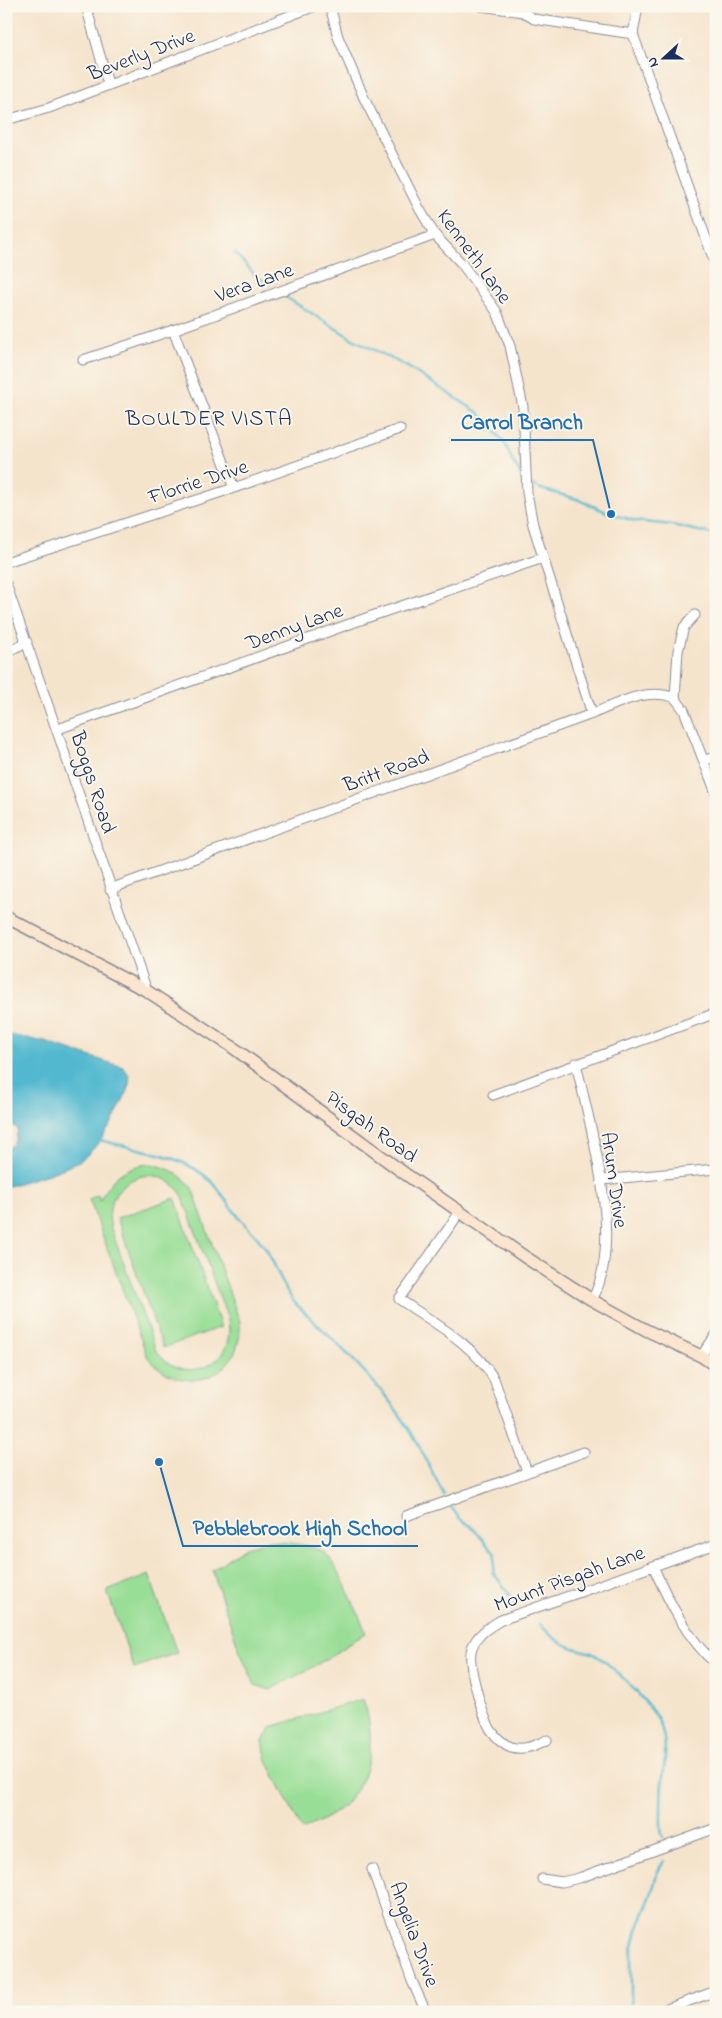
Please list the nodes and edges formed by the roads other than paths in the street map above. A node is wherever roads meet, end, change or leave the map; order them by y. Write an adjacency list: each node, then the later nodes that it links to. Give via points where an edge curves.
1 (86, 6): 7 (street)
2 (315, 6): 7 (street, Beverly Drive)
3 (330, 6): 9 (street, Kenneth Lane, via 338,38 364,98 418,208)
4 (481, 6): 6 (street, via 523,12 534,19)
5 (638, 6): 6 (street)
6 (634, 34): 10 (street)
7 (108, 84): 8 (street, Beverly Drive, via 49,108)
8 (6, 120)
9 (435, 235): 11 (street, Vera Lane); 15 (street, Kenneth Lane, via 489,300 510,346 523,407 526,493)
10 (716, 266)
11 (174, 330): 12 (street, Vera Lane); 14 (street)
12 (83, 360)
13 (400, 429): 14 (street, Florrie Drive)
14 (234, 488): 16 (street, Florrie Drive)
15 (542, 558): 22 (street, Kenneth Lane); 23 (street, Denny Lane)
16 (6, 562)
17 (6, 584): 19 (street, Boggs Road)
18 (695, 615): 21 (street, via 684,627 678,651)
19 (27, 642): 20 (street); 23 (street, Boggs Road)
20 (6, 652)
21 (675, 698): 22 (street, Britt Road, via 663,693 638,695); 25 (street, via 684,710)
22 (592, 714): 27 (street, Britt Road)
23 (58, 729): 27 (street, Boggs Road)
24 (716, 757): 25 (street)
25 (704, 760): 26 (street)
26 (716, 793)
27 (110, 889): 29 (street, Boggs Road)
28 (6, 918): 29 (street, Pisgah Road)
29 (147, 991): 35 (street, Pisgah Road, via 231,1046)
30 (716, 1013): 31 (street)
31 (576, 1063): 32 (street); 34 (street, Arum Drive)
32 (493, 1095)
33 (716, 1169): 34 (street)
34 (602, 1180): 36 (street, Arum Drive, via 607,1246 605,1269)
35 (460, 1212): 36 (street, Pisgah Road); 41 (street, via 399,1299 469,1348 482,1362 494,1379)
36 (592, 1300): 38 (street, Pisgah Road)
37 (716, 1335): 38 (street)
38 (701, 1356): 39 (street, Pisgah Road)
39 (716, 1366)
40 (584, 1452): 41 (street)
41 (528, 1472): 42 (street)
42 (406, 1516)
43 (716, 1544): 44 (street, Mount Pisgah Lane)
44 (653, 1566): 45 (street, via 686,1627); 46 (street, Mount Pisgah Lane, via 502,1620 487,1628 476,1640 470,1650 472,1676 497,1738 510,1747 525,1749)
45 (716, 1664)
46 (547, 1740)
47 (716, 1828): 49 (street, via 579,1878 562,1882)
48 (372, 1869): 51 (street, Angelia Drive)
49 (542, 1879)
50 (716, 1991): 52 (street)
51 (426, 2012)
52 (658, 2012)

